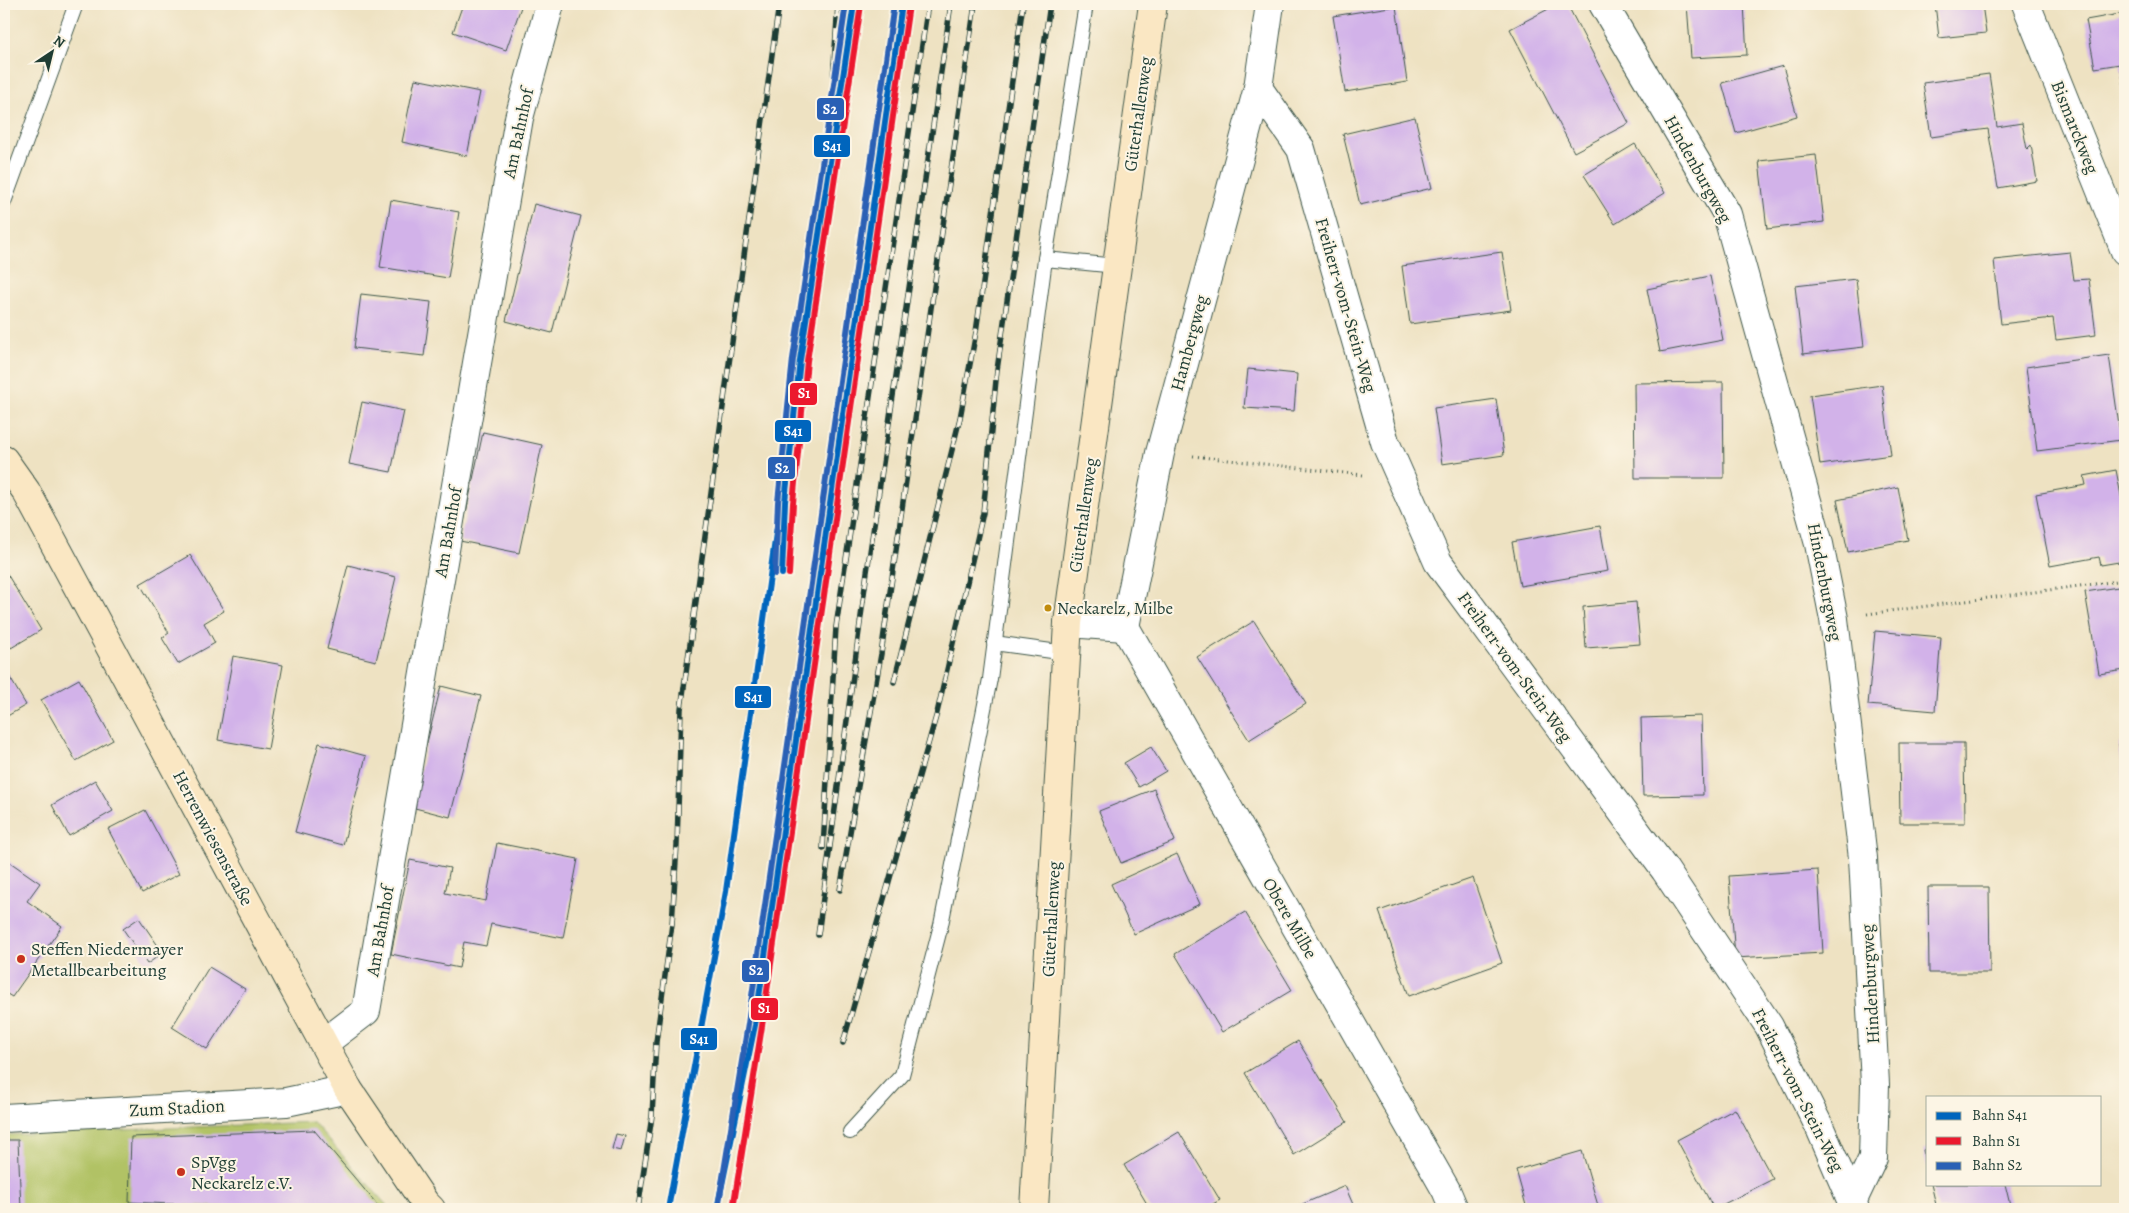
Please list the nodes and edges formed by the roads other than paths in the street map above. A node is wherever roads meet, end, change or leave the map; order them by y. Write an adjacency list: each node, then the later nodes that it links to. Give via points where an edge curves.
1 (76, 4): 9 (lane)
2 (550, 4): 18 (street, Am Bahnhof, via 519,118 366,1011)
3 (1086, 4): 11 (lane)
4 (1153, 4): 12 (street, Güterhallenweg)
5 (1270, 4): 8 (street, Hambergweg)
6 (1603, 4): 22 (street, Hindenburgweg, via 1727,214 1819,544 1834,619 1863,858 1875,1084 1873,1158)
7 (2026, 4): 10 (street, Bismarckweg)
8 (1258, 88): 15 (street, Hambergweg, via 1160,453); 22 (street, Freiherr-vom-Stein-Weg, via 1302,149 1384,442 1438,562 1665,870 1769,1026)
9 (4, 202)
10 (2125, 251)
11 (1045, 259): 12 (lane); 16 (lane)
12 (1117, 266): 14 (street, Güterhallenweg)
13 (4, 460): 18 (street, Herrenwiesenstraße, via 26,490)
14 (1068, 623): 15 (street); 17 (street, Güterhallenweg)
15 (1125, 627): 25 (street, Obere Milbe)
16 (994, 643): 17 (lane); 21 (lane, via 990,679 941,925 902,1075)
17 (1066, 653): 24 (street, Güterhallenweg)
18 (324, 1043): 19 (street, Herrenwiesenstraße)
19 (348, 1089): 20 (street, Zum Stadion, via 286,1102); 23 (street, Herrenwiesenstraße)
20 (4, 1118)
21 (850, 1132)
22 (1854, 1204)
23 (431, 1209)
24 (1034, 1209)
25 (1454, 1209)

